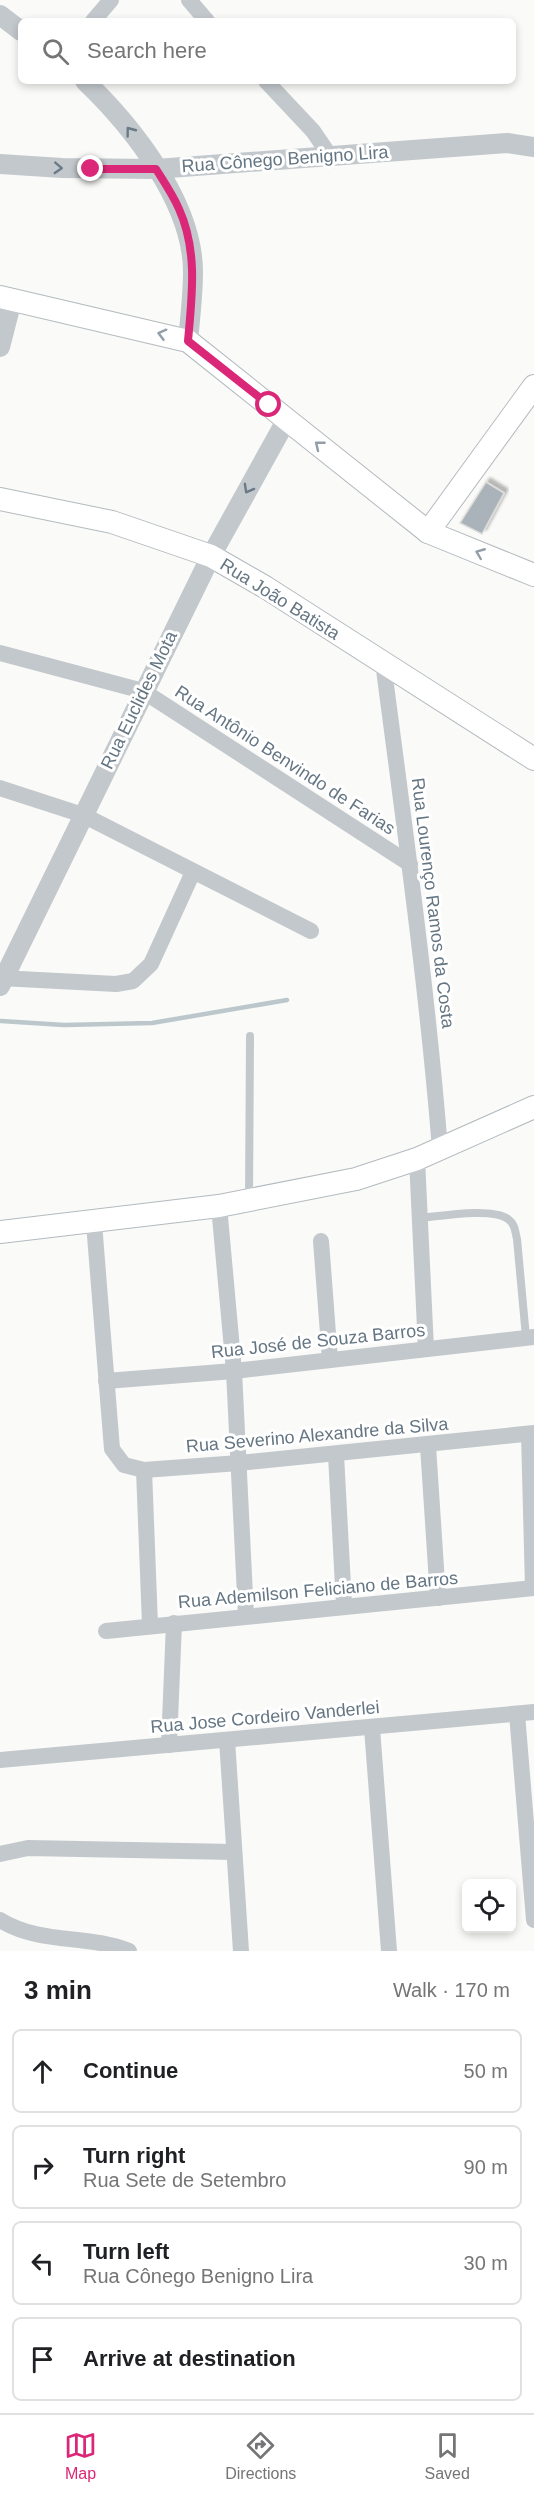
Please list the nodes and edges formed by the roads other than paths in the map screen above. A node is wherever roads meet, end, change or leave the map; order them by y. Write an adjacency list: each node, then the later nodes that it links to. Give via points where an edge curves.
1 (111, 0): 4 (street)
2 (189, 0): 5 (street)
3 (0, 15): 6 (street)
4 (96, 18)
5 (204, 18)
6 (18, 29)
7 (88, 84): 12 (street, one-way to 7)
8 (269, 84): 10 (street, via 313,131)
9 (534, 147): 10 (street, Rua Cônego Benigno Lira, via 507,143)
10 (330, 156): 12 (street, Rua Cônego Benigno Lira)
11 (0, 164): 12 (street, Rua Cônego Benigno Lira, one-way to 12)
12 (156, 169): 14 (street, via 179,209 189,239 193,272)
13 (6, 298): 14 (main road, one-way to 13); 15 (street)
14 (188, 341): 17 (main road)
15 (0, 347)
16 (534, 386): 19 (main road)
17 (287, 419): 19 (main road, one-way to 17); 20 (street, Rua Euclides Mota, one-way to 20)
18 (0, 500): 20 (main road, Rua João Batista, via 112,522)
19 (428, 532): 21 (main road, one-way to 19)
20 (211, 556): 23 (main road, Rua João Batista); 24 (street, Rua Euclides Mota)
21 (534, 575)
22 (0, 653): 24 (street, Rua Antônio Benvindo de Farias)
23 (383, 662): 25 (main road, Rua João Batista); 28 (street, Rua Lourenço Ramos da Costa)
24 (143, 692): 27 (street, Rua Euclides Mota); 28 (street, Rua Antônio Benvindo de Farias)
25 (534, 759)
26 (0, 788): 27 (street)
27 (83, 815): 29 (street); 31 (street, Rua Euclides Mota)
28 (410, 864): 34 (street, Rua Lourenço Ramos da Costa)
29 (193, 872): 30 (street); 31 (street, via 151,964 133,981)
30 (311, 931)
31 (1, 981)
32 (250, 1036): 36 (lane)
33 (534, 1107): 34 (main road)
34 (440, 1149): 35 (main road)
35 (417, 1159): 36 (main road, via 356,1179); 38 (street)
36 (249, 1200): 37 (main road)
37 (219, 1206): 39 (main road); 45 (street)
38 (420, 1218): 42 (lane, via 496,1213 514,1225); 43 (street)
39 (94, 1222): 40 (main road); 46 (street)
40 (0, 1232)
41 (321, 1241): 44 (street)
42 (530, 1337): 43 (street, Rua José de Souza Barros)
43 (426, 1349): 44 (street, Rua José de Souza Barros)
44 (330, 1360): 45 (street, Rua José de Souza Barros)
45 (234, 1371): 46 (street, Rua José de Souza Barros); 50 (street)
46 (106, 1381): 51 (street, via 112,1449 124,1465)
47 (532, 1433): 48 (street, Rua Severino Alexandre da Silva); 52 (street)
48 (428, 1446): 49 (street, Rua Severino Alexandre da Silva); 53 (street)
49 (336, 1455): 50 (street, Rua Severino Alexandre da Silva); 54 (street)
50 (239, 1463): 51 (street, Rua Severino Alexandre da Silva); 55 (street)
51 (144, 1470): 57 (street)
52 (534, 1588): 53 (street, Rua Ademilson Feliciano de Barros)
53 (438, 1598): 54 (street, Rua Ademilson Feliciano de Barros)
54 (345, 1605): 55 (street, Rua Ademilson Feliciano de Barros)
55 (246, 1616): 56 (street, Rua Ademilson Feliciano de Barros)
56 (174, 1623): 57 (street, Rua Ademilson Feliciano de Barros); 62 (street)
57 (150, 1625): 58 (street, Rua Ademilson Feliciano de Barros)
58 (106, 1630)
59 (526, 1713): 60 (street, Rua Jose Cordeiro Vanderlei); 67 (street)
60 (372, 1728): 61 (street, Rua Jose Cordeiro Vanderlei); 70 (street)
61 (227, 1740): 62 (street, Rua Jose Cordeiro Vanderlei); 64 (street)
62 (169, 1745): 63 (street, Rua Jose Cordeiro Vanderlei)
63 (0, 1760)
64 (234, 1852): 65 (street, via 28,1848); 69 (street)
65 (0, 1854)
66 (0, 1920): 68 (street, via 46,1938 111,1944)
67 (534, 1920)
68 (129, 1951)
69 (241, 1951)
70 (389, 1951)

